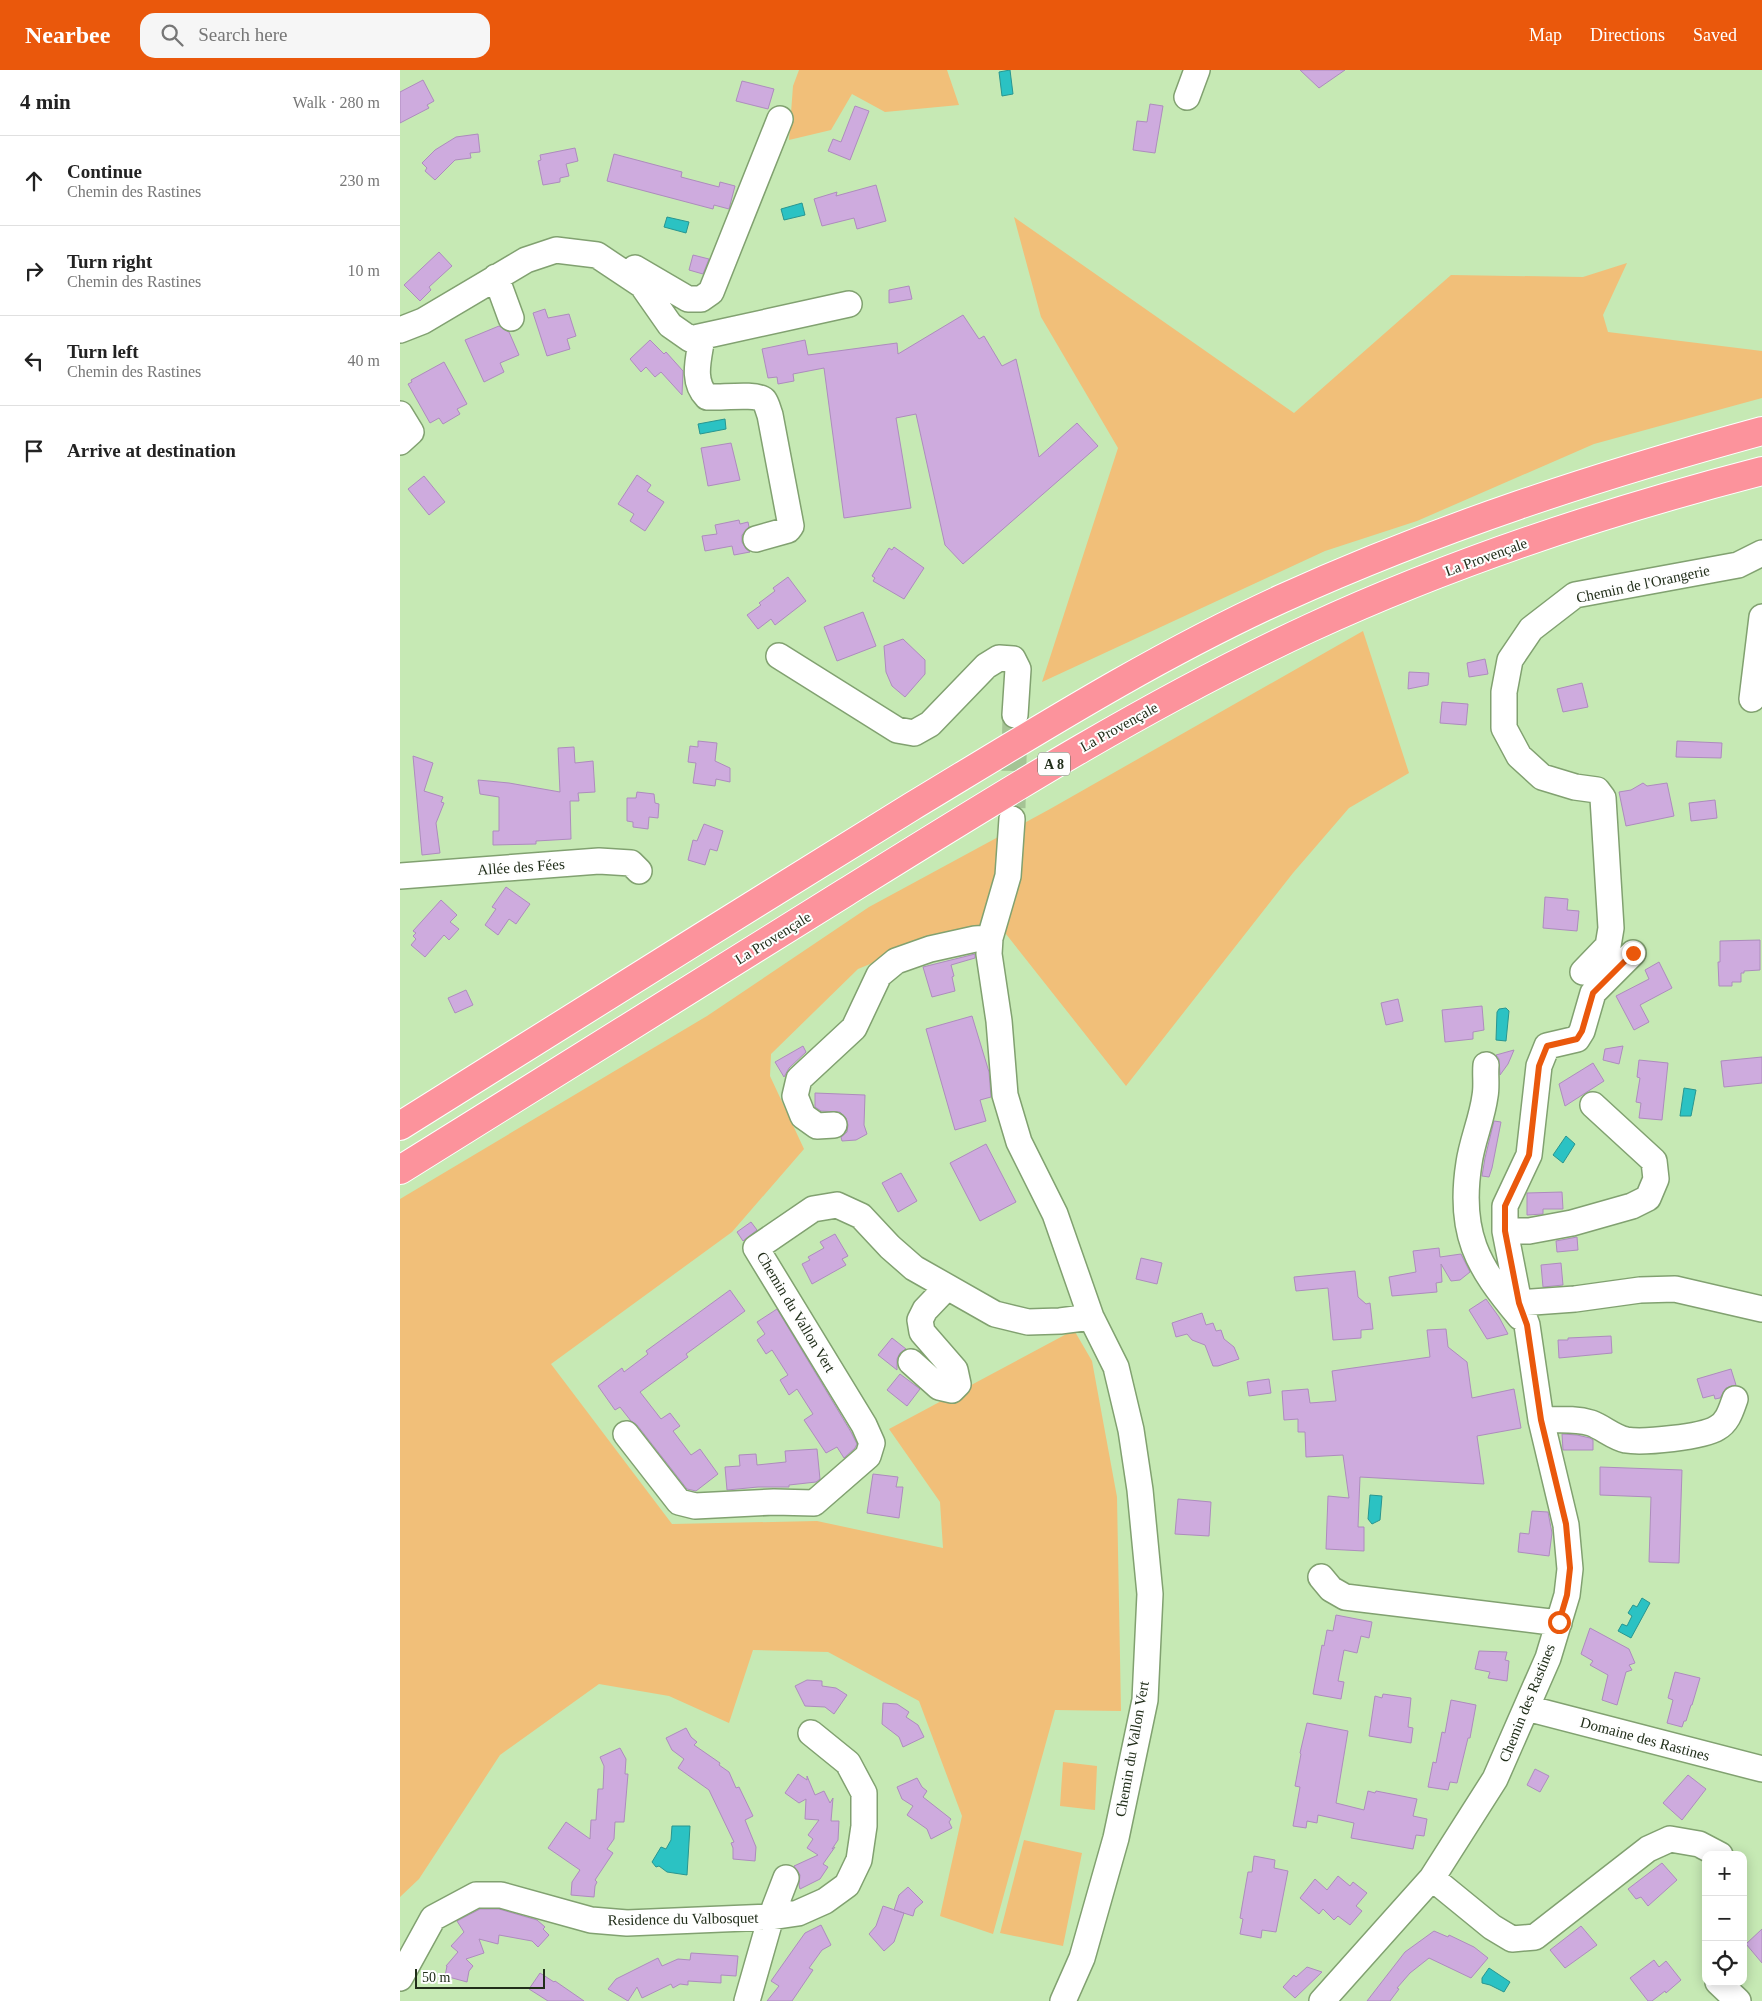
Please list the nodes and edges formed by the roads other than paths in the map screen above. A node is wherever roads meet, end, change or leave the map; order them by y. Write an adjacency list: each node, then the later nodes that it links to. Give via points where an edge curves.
1 (1197, 70): 2 (street)
2 (1187, 97)
3 (780, 119): 4 (street, via 711,292 701,299 688,299 642,271 620,261)
4 (604, 260): 5 (street, via 596,255 556,250 526,260); 9 (street, via 642,285 670,325 690,339)
5 (496, 277): 7 (street); 8 (street, via 423,321)
6 (849, 304): 9 (street)
7 (511, 318)
8 (400, 330)
9 (702, 338): 14 (street, via 697,377 700,389 708,397 754,395 765,402 770,415 791,526 788,530)
10 (400, 414): 12 (street, via 411,432)
11 (1762, 431): 29 (highway, A 8, via 1590,480 1497,512 1372,560 1203,638 1064,714)
12 (400, 442)
13 (1762, 472): 30 (highway, La Provençale / A 8, via 1626,509 1460,565 1316,626 1231,668 1068,756)
14 (756, 539)
15 (1762, 553): 25 (street, Chemin de l'Orangerie, via 1738,565 1575,595 1531,629 1510,660 1504,692 1504,728 1519,756 1542,777 1597,790 1603,798 1611,928 1608,946)
16 (1762, 617): 18 (street)
17 (779, 656): 19 (street, via 897,730 914,733 930,724 986,666 999,658 1013,659 1018,669)
18 (1752, 699)
19 (1015, 715)
20 (1012, 819): 23 (street, Chemin du Vallon Vert, via 1008,876)
21 (639, 872): 22 (street, Allée des Fées, via 631,863 599,861)
22 (400, 876)
23 (990, 938): 28 (street, via 930,948 896,962 879,975 854,1028 798,1079 795,1096 803,1116 817,1126); 35 (street, Chemin du Vallon Vert, via 989,954 1005,1096 1019,1142 1055,1214)
24 (1633, 953): 31 (street, Chemin des Rastines, via 1593,993 1577,1039 1547,1046 1539,1066 1529,1155 1505,1206)
25 (1583, 972)
26 (1486, 1065): 34 (street, via 1485,1096 1469,1163 1468,1232 1477,1257 1502,1295)
27 (1593, 1105): 31 (street, via 1654,1161 1656,1179 1648,1198 1632,1206 1572,1223 1529,1232)
28 (834, 1125)
29 (400, 1126)
30 (400, 1170)
31 (1505, 1231): 34 (street, Chemin des Rastines)
32 (947, 1287): 35 (street, Chemin du Vallon Vert, via 995,1314 1028,1322 1060,1322); 36 (street, via 920,1320 922,1332 955,1370 958,1384 952,1390 939,1387); 39 (street, Chemin du Vallon Vert, via 914,1268 862,1216 837,1205 812,1209 756,1248 872,1442 868,1456 814,1503 695,1506 679,1502)
33 (1762, 1309): 34 (street, via 1675,1289 1575,1299)
34 (1523, 1314): 38 (street, Chemin des Rastines)
35 (1091, 1317): 52 (street, Chemin du Vallon Vert, via 1116,1367 1131,1430 1150,1594 1145,1700 1116,1838 1082,1958)
36 (911, 1362)
37 (1735, 1399): 38 (street, via 1730,1415 1718,1428 1701,1435 1627,1440 1573,1419)
38 (1541, 1420): 41 (street, Chemin des Rastines, via 1566,1524 1567,1595)
39 (626, 1434)
40 (1321, 1577): 41 (street, via 1330,1589 1345,1597)
41 (1559, 1622): 42 (street, Chemin des Rastines)
42 (1527, 1708): 44 (street, Domaine des Rastines); 47 (street, Chemin des Rastines, via 1495,1779)
43 (811, 1733): 48 (street, Residence du Valbosquet, via 848,1764 864,1792 859,1860 848,1885 825,1902 798,1913)
44 (1762, 1769)
45 (1712, 1851): 47 (street, via 1699,1844 1670,1839 1648,1849 1535,1937 1512,1939 1492,1927)
46 (786, 1878): 48 (street, Residence du Valbosquet)
47 (1432, 1878): 53 (street, Chemin des Rastines)
48 (771, 1917): 49 (street, Residence du Valbosquet, via 627,1923 591,1920 501,1895 476,1895 433,1918); 51 (street, Residence du Valbosquet)
49 (400, 1978)
50 (1722, 1986): 54 (street)
51 (747, 2001)
52 (1063, 2001)
53 (1322, 2001)
54 (1738, 2001)

